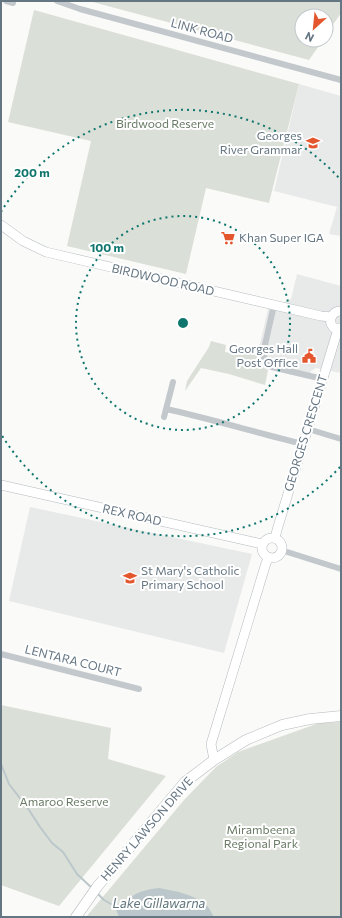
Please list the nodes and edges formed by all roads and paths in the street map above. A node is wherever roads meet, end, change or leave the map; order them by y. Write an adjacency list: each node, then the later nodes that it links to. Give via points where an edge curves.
1 (57, 1): 2 (street, LINK ROAD)
2 (341, 80)
3 (1, 225): 4 (street, BIRDWOOD ROAD, via 23,241 46,252)
4 (274, 306): 6 (street, BIRDWOOD ROAD); 8 (street, via 264,350 264,362 272,367)
5 (341, 311): 6 (street, via 336,311)
6 (331, 317): 7 (street, via 332,326)
7 (340, 328): 8 (street, GEORGES CRESCENT)
8 (323, 379): 12 (street, GEORGES CRESCENT)
9 (173, 382): 10 (street)
10 (166, 409): 11 (street); 14 (street)
11 (164, 417)
12 (308, 429): 13 (street); 14 (street, GEORGES CRESCENT)
13 (341, 439)
14 (303, 444): 16 (street, GEORGES CRESCENT)
15 (1, 485): 17 (street, REX ROAD)
16 (275, 538): 17 (street, via 268,538); 18 (street, via 280,542)
17 (262, 544): 19 (street, via 262,550)
18 (281, 550): 19 (street, via 276,556); 20 (street)
19 (269, 557): 24 (street, via 211,744)
20 (341, 568)
21 (1, 654): 22 (street, LENTARA COURT)
22 (139, 689)
23 (341, 716): 24 (main road, HENRY LAWSON DRIVE, via 314,718 282,725 246,740)
24 (214, 760): 25 (main road, HENRY LAWSON DRIVE, via 185,782 94,891)
25 (76, 917)

